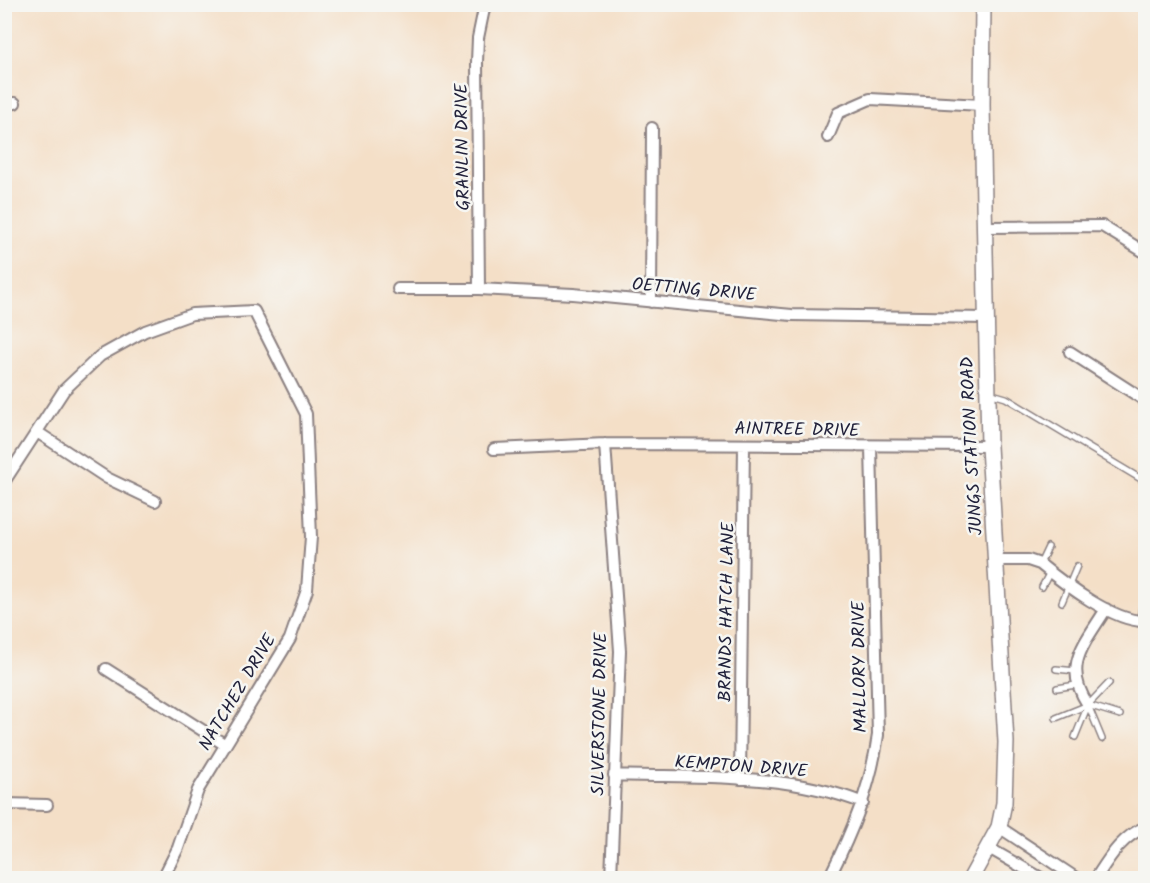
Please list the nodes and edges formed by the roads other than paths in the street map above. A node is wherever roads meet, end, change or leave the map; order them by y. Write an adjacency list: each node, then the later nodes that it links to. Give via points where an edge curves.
1 (485, 4): 9 (street, GRANLIN DRIVE, via 477,62)
2 (983, 4): 3 (main road, JUNGS STATION ROAD)
3 (982, 105): 5 (street, via 870,99 838,113); 6 (main road, JUNGS STATION ROAD)
4 (652, 128): 10 (street)
5 (828, 137)
6 (985, 227): 7 (street, via 1102,226); 11 (main road, JUNGS STATION ROAD)
7 (1146, 253)
8 (398, 289): 9 (street, OETTING DRIVE)
9 (479, 289): 10 (street, OETTING DRIVE)
10 (651, 302): 11 (street, OETTING DRIVE, via 792,315)
11 (986, 318): 13 (main road, JUNGS STATION ROAD)
12 (1070, 352): 14 (street)
13 (988, 393): 18 (main road, JUNGS STATION ROAD); 22 (lane, via 1006,398)
14 (1146, 401)
15 (37, 432): 21 (street); 23 (street, via 107,478); 46 (street, NATCHEZ DRIVE, via 64,390 100,356 145,331 192,314 254,311 306,414 311,537 307,590 290,639)
16 (604, 444): 17 (street, AINTREE DRIVE); 20 (street, AINTREE DRIVE); 47 (street, SILVERSTONE DRIVE, via 620,651)
17 (744, 446): 19 (street, AINTREE DRIVE); 48 (street, BRANDS HATCH LANE)
18 (988, 446): 19 (street, AINTREE DRIVE); 25 (main road, JUNGS STATION ROAD)
19 (871, 447): 49 (street, MALLORY DRIVE, via 878,735)
20 (494, 449)
21 (4, 482)
22 (1146, 482)
23 (155, 501)
24 (1048, 547): 26 (lane)
25 (996, 560): 26 (street); 53 (main road, JUNGS STATION ROAD, via 1006,742 1004,803)
26 (1040, 564): 28 (street)
27 (1077, 566): 29 (lane)
28 (1050, 572): 29 (street); 30 (lane)
29 (1069, 585): 32 (lane); 33 (street)
30 (1042, 587)
31 (1143, 601): 34 (lane)
32 (1062, 602)
33 (1106, 609): 34 (street); 37 (street, via 1078,656)
34 (1143, 621)
35 (106, 669): 46 (street)
36 (1056, 669): 37 (lane)
37 (1076, 671): 39 (street)
38 (1109, 683): 41 (lane)
39 (1076, 685): 40 (lane); 41 (street)
40 (1057, 688)
41 (1088, 705): 42 (lane); 43 (lane); 44 (lane); 45 (lane)
42 (1120, 715)
43 (1056, 718)
44 (1075, 737)
45 (1101, 739)
46 (224, 744): 55 (street, NATCHEZ DRIVE, via 198,790)
47 (614, 776): 48 (street, KEMPTON DRIVE); 56 (street, SILVERSTONE DRIVE)
48 (740, 779): 49 (street, KEMPTON DRIVE, via 803,785 837,792)
49 (863, 803): 57 (street, MALLORY DRIVE)
50 (4, 804): 51 (street)
51 (47, 805)
52 (1146, 826): 61 (street, via 1126,838)
53 (999, 827): 54 (main road, JUNGS STATION ROAD); 60 (street)
54 (987, 847): 58 (main road, JUNGS STATION ROAD); 59 (street)
55 (163, 879)
56 (611, 879)
57 (829, 879)
58 (970, 879)
59 (1041, 879)
60 (1076, 879)
61 (1096, 879)

